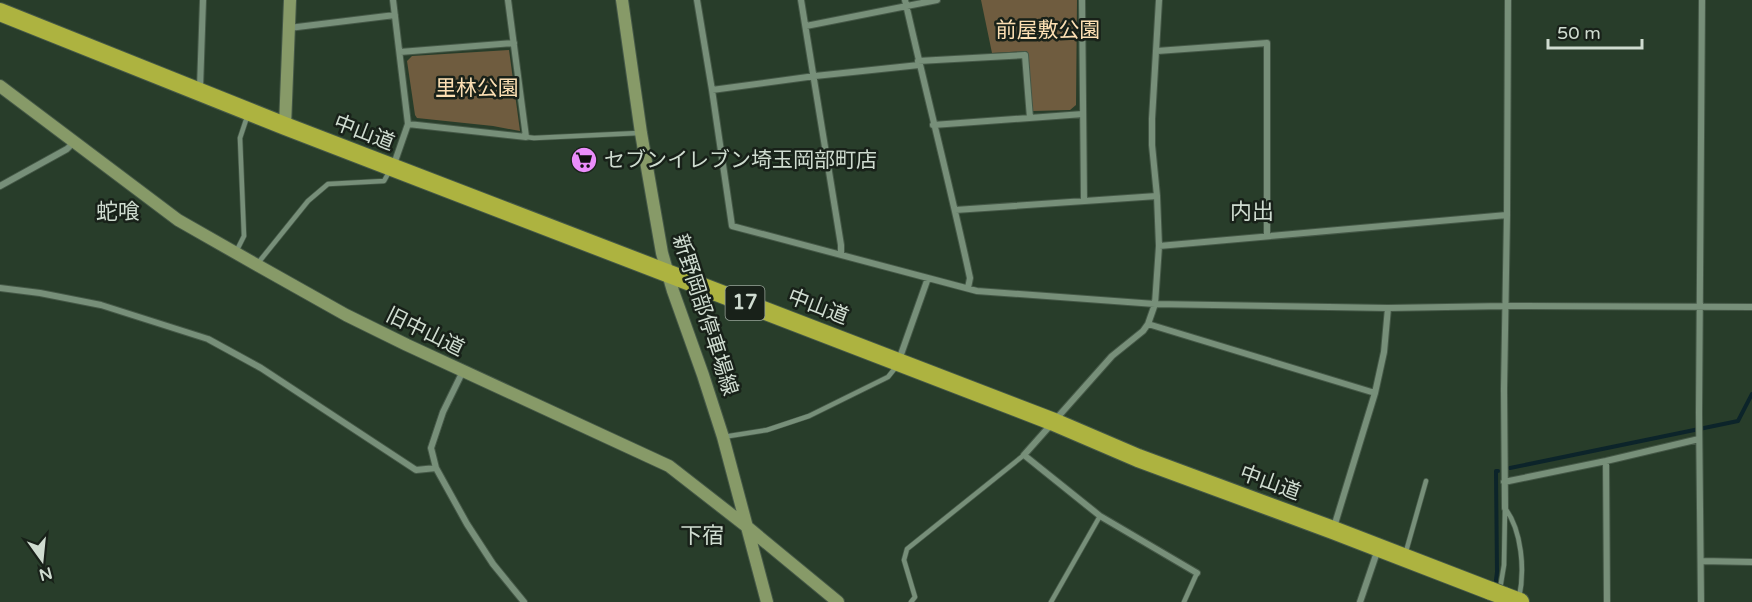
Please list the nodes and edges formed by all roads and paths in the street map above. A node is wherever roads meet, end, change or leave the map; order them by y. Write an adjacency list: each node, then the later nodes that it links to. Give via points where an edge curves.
1 (203, 0): 25 (street)
2 (290, 0): 17 (street)
3 (393, 0): 15 (street)
4 (508, 0): 18 (street)
5 (622, 0): 32 (street, 新野岡部停車場線)
6 (697, 0): 24 (street)
7 (801, 0): 16 (street)
8 (937, 0): 13 (street)
9 (1082, 0): 27 (street)
10 (1159, 0): 19 (street)
11 (1508, 0): 40 (street)
12 (1702, 0): 52 (street)
13 (905, 3): 16 (street); 21 (street)
14 (0, 12): 25 (highway, 中山道 / 17)
15 (395, 15): 17 (street); 20 (street)
16 (806, 26): 22 (street)
17 (288, 28): 31 (street)
18 (514, 43): 20 (street); 33 (street)
19 (1157, 51): 37 (street, via 1152,145); 41 (street, via 1268,43)
20 (400, 52): 29 (street)
21 (919, 63): 22 (street); 28 (street, via 1025,55); 30 (street)
22 (815, 76): 24 (street); 44 (street)
23 (0, 86): 34 (street, 旧中山道)
24 (712, 90): 44 (street, via 732,226)
25 (200, 92): 26 (highway, 中山道 / 17)
26 (249, 112): 31 (highway, 中山道 / 17); 43 (lane, via 240,138 244,236)
27 (1083, 114): 28 (street); 38 (street)
28 (1030, 118): 30 (street)
29 (408, 124): 33 (street); 35 (street)
30 (933, 125): 39 (street)
31 (285, 126): 35 (highway, 中山道 / 17)
32 (641, 133): 33 (lane); 46 (street, 新野岡部停車場線)
33 (526, 137)
34 (74, 141): 36 (street, via 67,149); 43 (street, 旧中山道, via 178,220)
35 (392, 168): 45 (lane, via 384,181 328,184 308,201); 46 (highway, 中山道 / 17)
36 (2, 183)
37 (1157, 196): 38 (street); 42 (street)
38 (1084, 201): 39 (street)
39 (955, 210): 49 (street, via 970,278)
40 (1508, 215): 41 (street); 51 (street)
41 (1268, 236): 42 (street)
42 (1159, 246): 50 (street)
43 (236, 253): 45 (street, 旧中山道)
44 (841, 254): 47 (street)
45 (257, 265): 57 (street, 旧中山道, via 346,315)
46 (668, 274): 56 (highway, 中山道 / 17); 60 (street, 新野岡部停車場線)
47 (928, 278): 49 (street); 56 (street)
48 (0, 288): 64 (street, via 101,304 208,339 268,373 416,470)
49 (968, 288): 50 (street)
50 (1155, 304): 54 (street); 55 (street)
51 (1505, 306): 52 (street); 54 (street); 66 (street)
52 (1700, 307): 53 (street); 61 (street)
53 (1752, 307)
54 (1388, 308): 58 (street)
55 (1148, 324): 58 (street); 59 (street, via 1113,356)
56 (898, 362): 59 (highway, 中山道 / 17); 60 (lane, via 888,377 809,416 767,430)
57 (463, 371): 64 (street, via 430,448); 69 (street, 旧中山道, via 669,466)
58 (1375, 393): 70 (street)
59 (1054, 422): 62 (street); 70 (highway, 中山道 / 17, via 1138,458)
60 (723, 437): 69 (street, 新野岡部停車場線)
61 (1699, 439): 63 (street); 73 (street)
62 (1024, 455): 68 (street); 80 (lane, via 907,549 904,560 915,597)
63 (1606, 461): 66 (street); 84 (street)
64 (435, 468): 77 (street, via 486,554)
65 (1426, 482): 72 (lane)
66 (1504, 482): 67 (street)
67 (1504, 508): 76 (lane); 76 (lane, via 1520,539 1521,580)
68 (1100, 516): 75 (street); 81 (lane)
69 (746, 526): 78 (street, 新野岡部停車場線); 79 (street, 旧中山道)
70 (1333, 530): 71 (highway, 中山道 / 17)
71 (1379, 547): 72 (highway, 中山道 / 17); 83 (street)
72 (1404, 557): 76 (highway, 中山道 / 17)
73 (1701, 561): 74 (street); 85 (street)
74 (1752, 562)
75 (1197, 573): 82 (lane)
76 (1508, 599)
77 (524, 602)
78 (767, 602)
79 (838, 602)
80 (911, 602)
81 (1051, 602)
82 (1184, 602)
83 (1360, 602)
84 (1607, 602)
85 (1701, 602)

